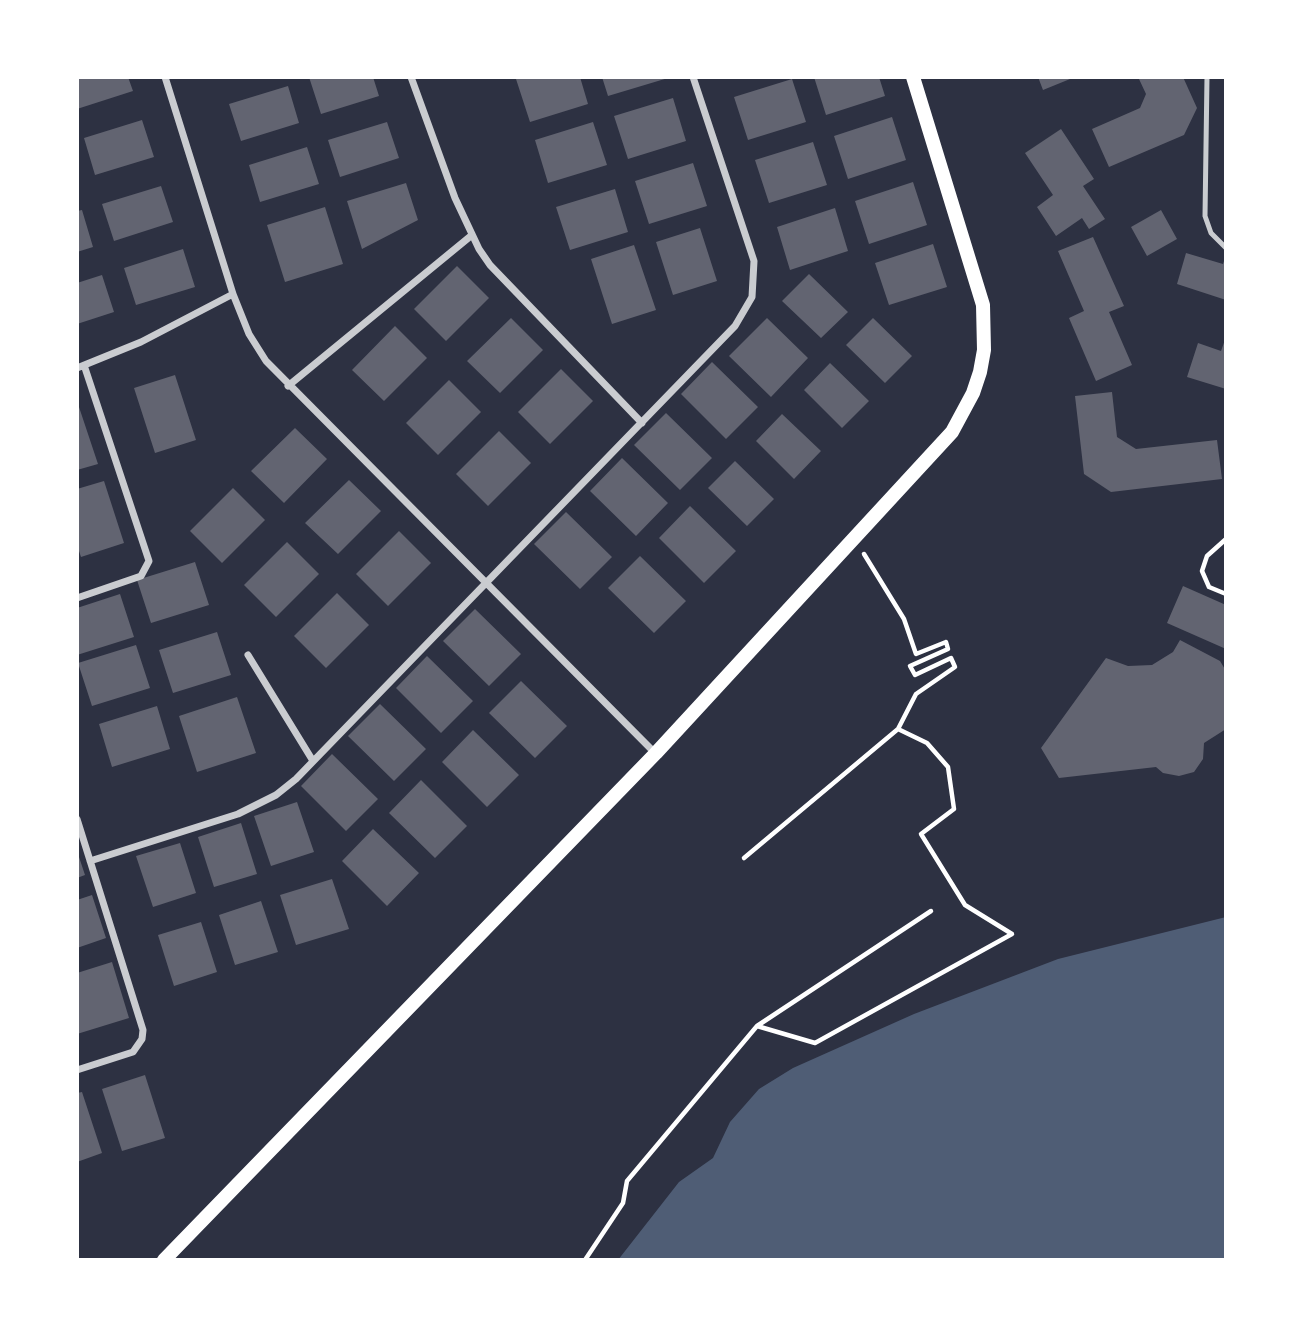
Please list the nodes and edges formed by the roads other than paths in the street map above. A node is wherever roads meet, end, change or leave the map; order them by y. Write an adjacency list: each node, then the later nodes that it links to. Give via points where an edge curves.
1 (166, 77): 8 (street)
2 (411, 77): 6 (street)
3 (693, 77): 11 (street, via 749,244 755,279 752,297 735,326)
4 (913, 77): 15 (main road, via 979,282 984,350 973,393 952,432)
5 (1207, 77): 7 (lane, via 1205,216 1211,233)
6 (472, 235): 10 (street); 11 (street, via 490,265)
7 (1226, 248)
8 (233, 295): 9 (street); 10 (street, via 249,334)
9 (80, 367): 13 (street, via 149,561 141,576)
10 (288, 386): 12 (street)
11 (642, 422): 12 (street)
12 (485, 583): 15 (street); 16 (street)
13 (77, 598)
14 (248, 655): 16 (street)
15 (656, 753): 20 (main road)
16 (313, 761): 18 (street, via 296,779 257,805)
17 (77, 819): 18 (street)
18 (90, 861): 19 (street, via 143,1030 133,1052)
19 (77, 1070)
20 (164, 1260)

